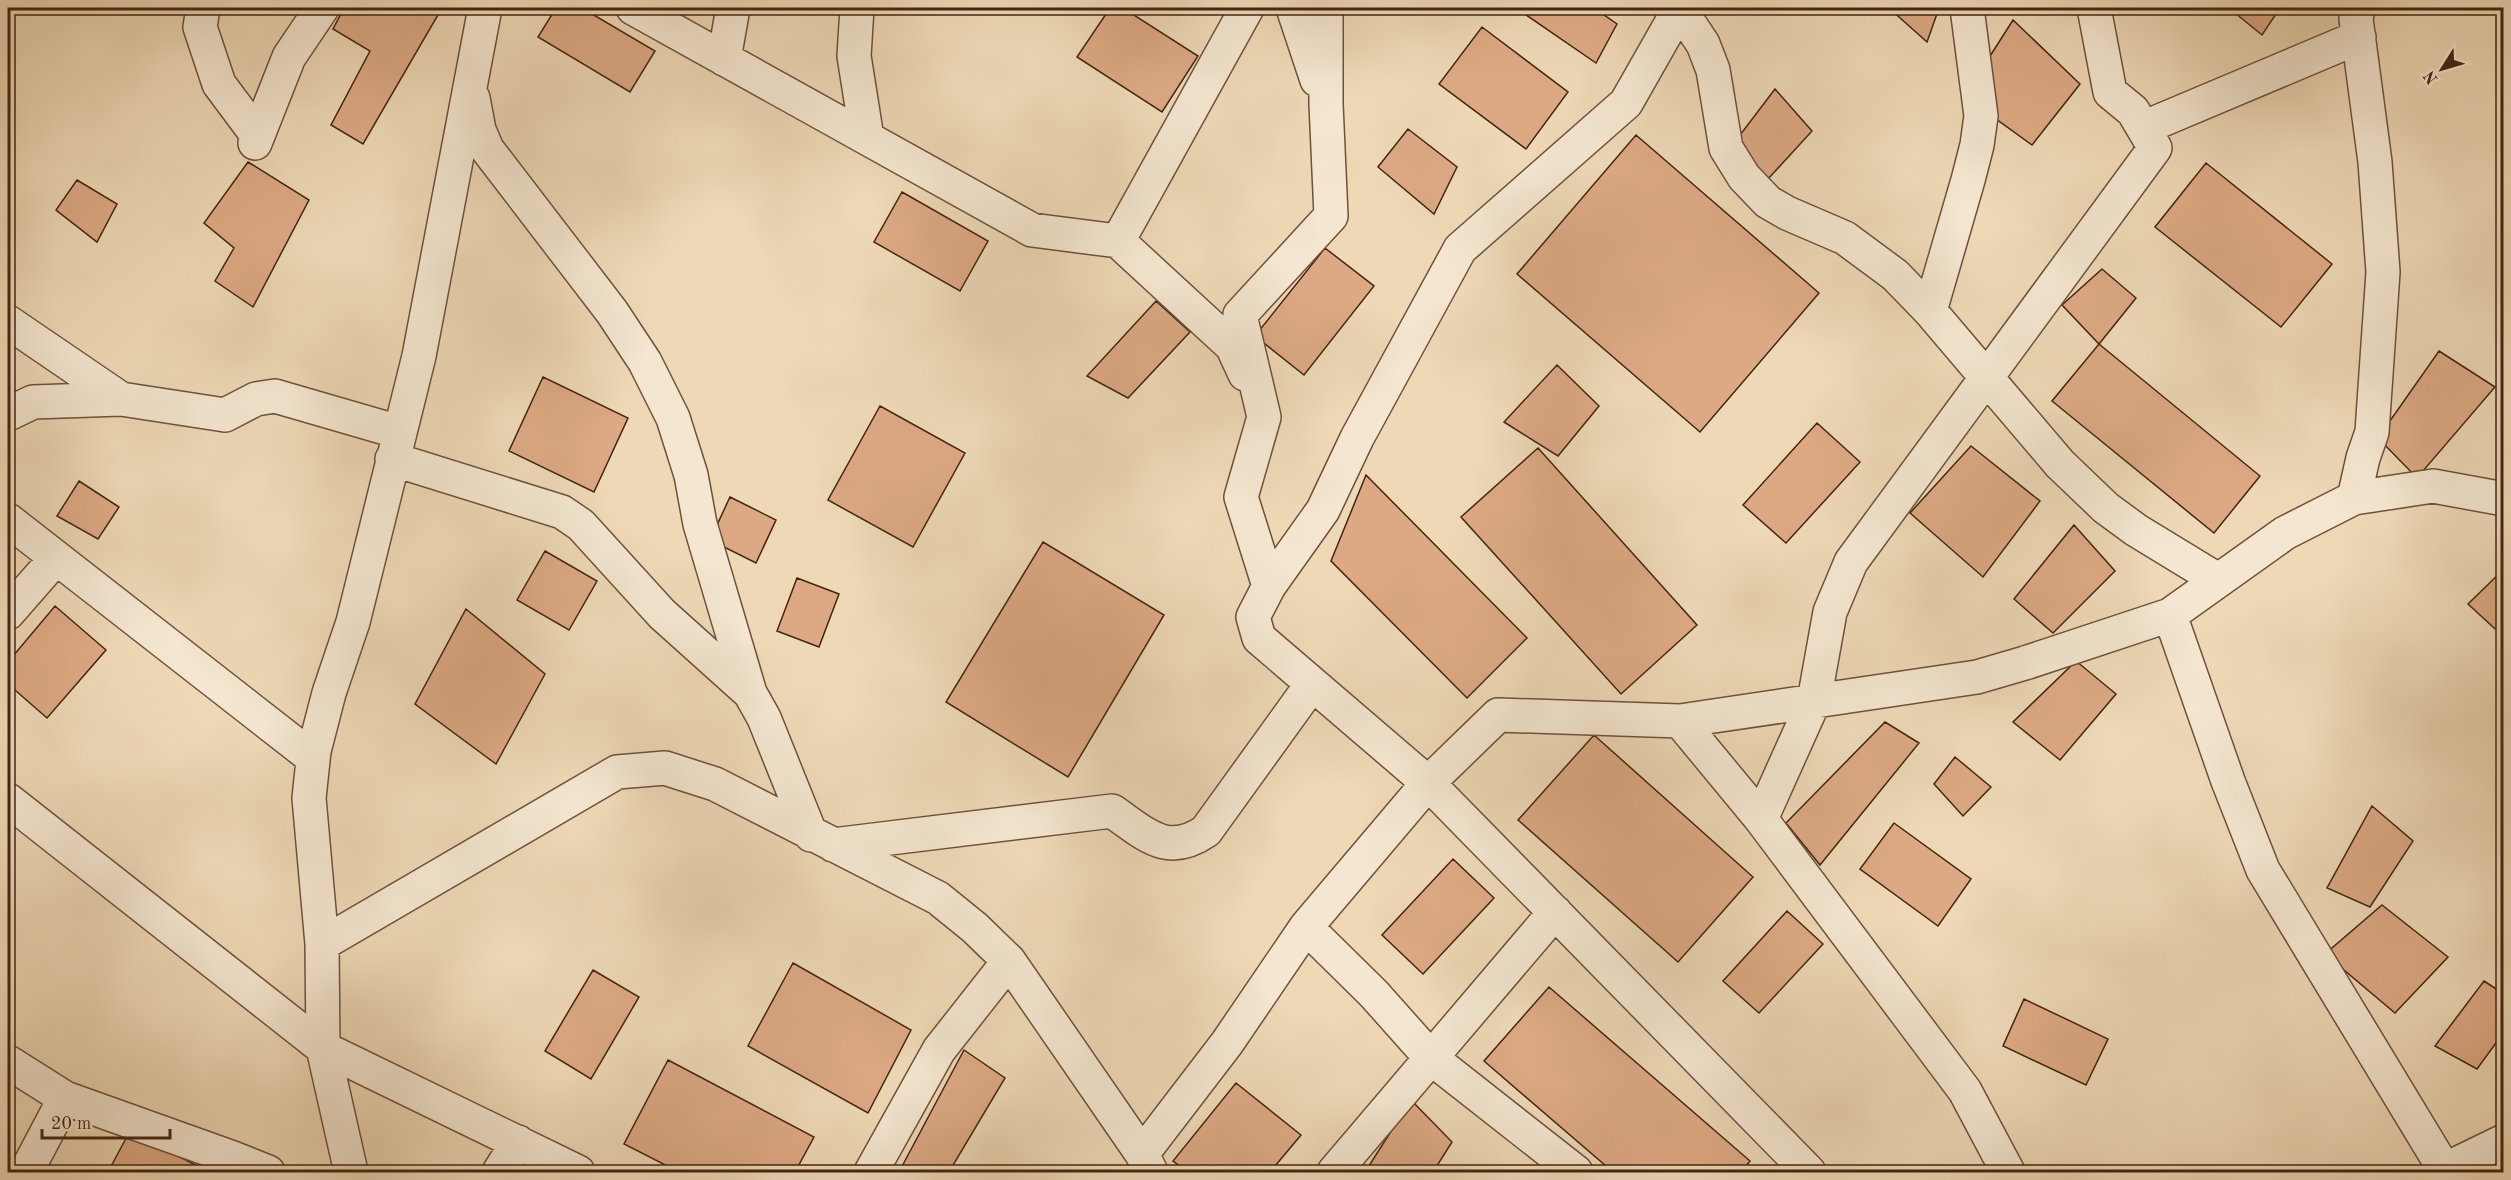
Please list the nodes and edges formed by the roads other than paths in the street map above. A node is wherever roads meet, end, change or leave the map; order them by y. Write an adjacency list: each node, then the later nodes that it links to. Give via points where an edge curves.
1 (203, 8): 2 (street, via 200,27 219,84 256,139 289,57)
2 (322, 8)
3 (485, 8): 16 (street)
4 (633, 8): 15 (street)
5 (733, 8): 15 (street)
6 (857, 8): 19 (street, via 854,56)
7 (1247, 8): 20 (street)
8 (1293, 8): 17 (street)
9 (1326, 8): 17 (street)
10 (1679, 8): 21 (street, via 1713,70 1726,148 1743,177 1768,202 1786,213 1845,238 1894,275); 33 (street, via 1626,103 1460,249 1357,438 1323,510)
11 (1992, 8): 13 (street)
12 (2094, 8): 18 (street, via 2110,92 2133,111)
13 (1968, 21): 21 (street, via 1980,116 1977,145)
14 (2358, 22): 18 (street); 28 (street, via 2383,272 2372,432)
15 (724, 58): 19 (street)
16 (470, 84): 27 (street, via 419,356); 37 (street, via 487,149 612,312 645,362 673,418)
17 (1326, 104): 26 (street, via 1331,216 1240,315)
18 (2143, 128): 23 (street, via 2155,148)
19 (867, 138): 20 (street, via 1032,230)
20 (1118, 241): 26 (street, via 1232,346)
21 (1930, 311): 23 (street)
22 (8, 322): 24 (street)
23 (1986, 376): 32 (street, via 2060,464 2106,508); 38 (street, via 1851,562 1830,612)
24 (121, 399): 25 (street, via 33,402); 27 (street, via 225,415 256,399 275,396)
25 (8, 414)
26 (1264, 417): 33 (street, via 1241,497)
27 (396, 446): 37 (street, via 562,512 581,525 662,614); 40 (street, via 353,622)
28 (2354, 498): 29 (street, via 2433,486); 32 (street, via 2285,533)
29 (2504, 499)
30 (8, 520): 31 (street)
31 (56, 558): 34 (street); 40 (street)
32 (2218, 580): 35 (street)
33 (1269, 586): 36 (street, via 1253,617 1259,638)
34 (8, 613)
35 (2170, 615): 38 (street, via 1977,677); 56 (street, via 2263,870)
36 (1312, 684): 41 (street); 44 (street, via 1206,831 1191,841 1174,844 1154,839 1112,811)
37 (750, 693): 44 (street)
38 (1814, 701): 39 (street); 43 (street)
39 (1680, 721): 41 (street, via 1498,715); 43 (street)
40 (313, 758): 47 (street, via 309,798)
41 (1428, 783): 45 (street); 46 (street)
42 (8, 800): 49 (street)
43 (1761, 819): 66 (street, via 1965,1091)
44 (822, 840): 47 (street, via 705,781 665,768 617,772); 48 (street, via 938,898)
45 (1555, 912): 50 (street); 65 (street)
46 (1306, 927): 50 (street); 55 (street)
47 (322, 944): 49 (street)
48 (1009, 961): 55 (street); 62 (street, via 939,1050)
49 (323, 1048): 54 (street); 59 (street)
50 (1431, 1058): 63 (street); 64 (street)
51 (8, 1062): 52 (street)
52 (65, 1098): 57 (street); 58 (street)
53 (2504, 1141): 56 (street)
54 (518, 1142): 60 (street); 61 (street)
55 (1146, 1163)
56 (2445, 1171)
57 (26, 1173)
58 (268, 1173)
59 (351, 1173)
60 (499, 1173)
61 (578, 1173)
62 (871, 1173)
63 (1334, 1173)
64 (1576, 1173)
65 (1809, 1173)
66 (2008, 1173)

